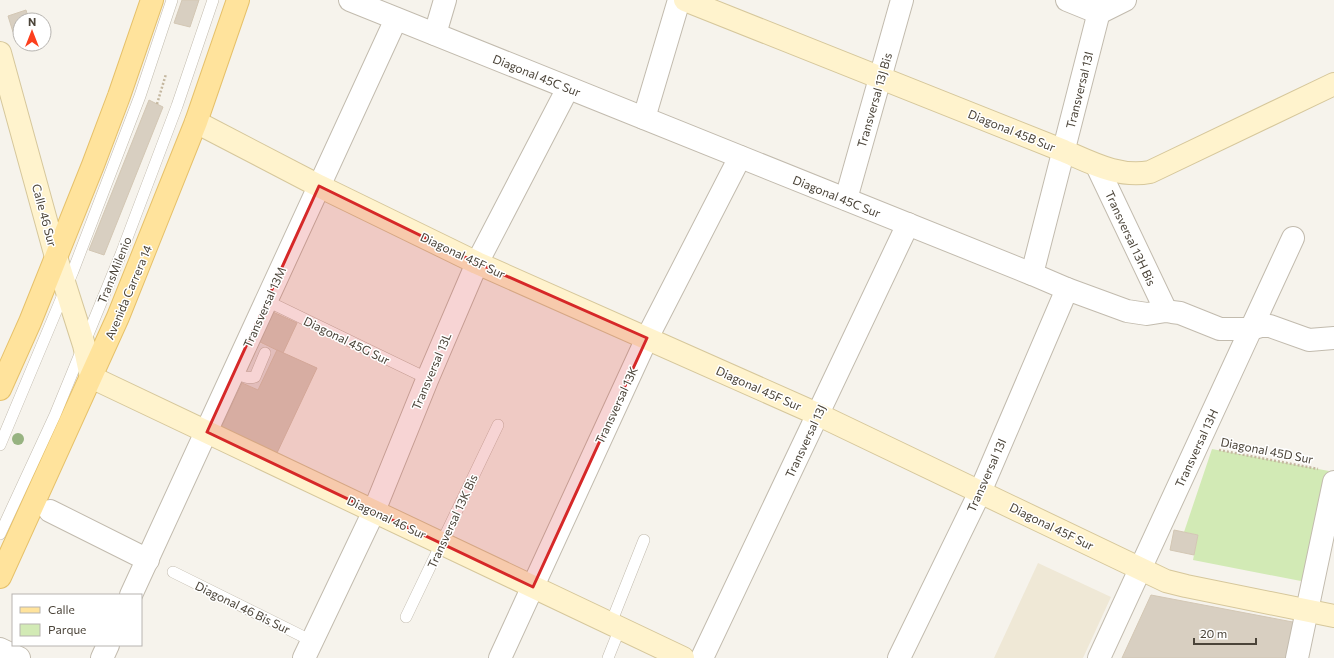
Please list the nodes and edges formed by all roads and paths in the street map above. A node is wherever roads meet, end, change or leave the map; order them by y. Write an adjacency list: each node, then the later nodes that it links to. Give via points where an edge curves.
1 (152, 0): 28 (main road, via 119,96)
2 (172, 0): 31 (lane, via 140,96)
3 (213, 0): 38 (lane, TransMilenio, via 177,106)
4 (238, 0): 20 (main road, Avenida Carrera 14)
5 (350, 0): 13 (street, Diagonal 45C Sur)
6 (445, 0): 14 (street)
7 (679, 0): 19 (street)
8 (686, 0): 16 (street, Diagonal 45B Sur)
9 (902, 0): 16 (street, Transversal 13J Bis)
10 (1068, 0): 12 (street)
11 (1125, 0): 12 (street)
12 (1101, 6): 21 (street, Transversal 13I)
13 (396, 18): 14 (street, Diagonal 45C Sur); 24 (street, Transversal 13M)
14 (435, 34): 18 (street, Diagonal 45C Sur)
15 (0, 53): 28 (street, Calle 46 Sur)
16 (880, 77): 21 (street, Diagonal 45B Sur); 25 (street, Transversal 13J Bis)
17 (1334, 84): 23 (street, Diagonal 45B Sur, via 1150,172 1127,173)
18 (568, 88): 19 (street, Diagonal 45C Sur); 29 (street, Transversal 13L)
19 (644, 118): 22 (street, Diagonal 45C Sur)
20 (196, 122): 24 (street, Diagonal 45F Sur); 41 (main road, Avenida Carrera 14, via 118,317)
21 (1064, 151): 23 (street, Diagonal 45B Sur); 30 (street, Transversal 13I)
22 (740, 157): 25 (street, Diagonal 45C Sur); 36 (street, Transversal 13K)
23 (1097, 166): 34 (street, Transversal 13H Bis)
24 (319, 186): 29 (street, Diagonal 45F Sur); 33 (street, Transversal 13M)
25 (846, 199): 26 (street, Diagonal 45C Sur)
26 (908, 224): 30 (street, Diagonal 45C Sur); 44 (street, Transversal 13J)
27 (1293, 238): 35 (street, Transversal 13H)
28 (56, 257): 31 (street, Calle 46 Sur); 43 (main road)
29 (477, 263): 36 (street, Diagonal 45F Sur); 42 (street, Transversal 13L)
30 (1032, 274): 32 (street, Diagonal 45C Sur)
31 (66, 287): 38 (street, Calle 46 Sur); 47 (lane)
32 (1066, 289): 34 (street, Diagonal 45C Sur, via 1127,311 1147,314); 50 (street, Transversal 13I)
33 (266, 301): 40 (street, Transversal 13M); 42 (lane, Diagonal 45G Sur)
34 (1166, 311): 35 (street, Diagonal 45C Sur, via 1180,313 1220,329)
35 (1251, 329): 37 (street, Diagonal 45C Sur, via 1270,326 1309,340); 48 (street, Transversal 13H)
36 (647, 338): 44 (street, Diagonal 45F Sur); 60 (street, Transversal 13K)
37 (1334, 338)
38 (84, 345): 41 (street, Calle 46 Sur); 53 (lane, TransMilenio)
39 (265, 353): 40 (lane, via 255,377 244,378)
40 (234, 372): 46 (street, Transversal 13M)
41 (91, 377): 46 (street, Diagonal 46 Sur); 59 (main road, Avenida Carrera 14)
42 (427, 380): 52 (street, Transversal 13L)
43 (0, 389)
44 (817, 414): 50 (street, Diagonal 45F Sur); 74 (street, Transversal 13J)
45 (498, 425): 55 (lane, Transversal 13K Bis)
46 (207, 432): 52 (street, Diagonal 46 Sur); 56 (street, Transversal 13M)
47 (0, 445)
48 (1197, 445): 49 (path, Diagonal 45D Sur); 57 (street, Transversal 13H)
49 (1328, 476): 62 (street)
50 (980, 492): 57 (street, Diagonal 45F Sur); 75 (street, Transversal 13I)
51 (50, 511): 56 (street)
52 (374, 511): 55 (street, Diagonal 46 Sur); 68 (street, Transversal 13L)
53 (0, 534)
54 (644, 540): 65 (lane)
55 (442, 543): 60 (street, Diagonal 46 Sur); 64 (lane, Transversal 13K Bis)
56 (148, 560): 61 (street, Transversal 13M)
57 (1140, 569): 62 (street, Diagonal 45F Sur, via 1186,586); 76 (street, Transversal 13H)
58 (173, 572): 68 (lane, Diagonal 46 Bis Sur)
59 (0, 577)
60 (533, 587): 65 (street, Diagonal 46 Sur); 71 (street, Transversal 13K)
61 (131, 594)
62 (1307, 611): 63 (street, Diagonal 45F Sur); 77 (street)
63 (1334, 616)
64 (406, 617)
65 (615, 626): 72 (lane); 73 (street, Diagonal 46 Sur)
66 (108, 646): 70 (street)
67 (0, 649): 69 (street)
68 (308, 650)
69 (19, 658)
70 (102, 658)
71 (500, 658)
72 (608, 658)
73 (683, 658)
74 (702, 658)
75 (899, 658)
76 (1099, 658)
77 (1297, 658)

